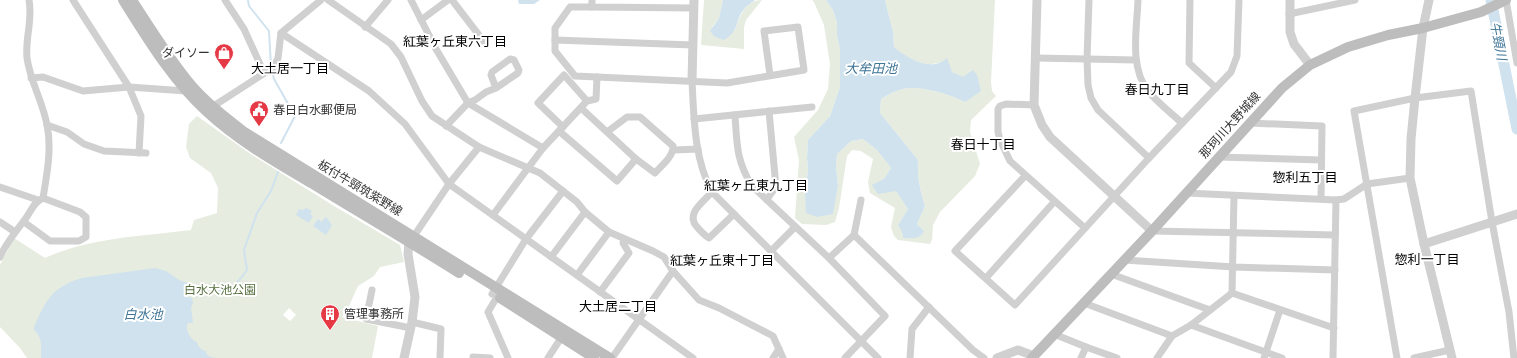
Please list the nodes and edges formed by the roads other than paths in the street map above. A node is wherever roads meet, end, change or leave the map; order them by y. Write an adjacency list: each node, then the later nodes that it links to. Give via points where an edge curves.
1 (29, 0): 42 (street, via 31,10 27,56)
2 (73, 0): 44 (street)
3 (123, 0): 47 (main road, 板付牛頸筑紫野線)
4 (132, 0): 54 (main road, 板付牛頸筑紫野線, via 162,46)
5 (225, 0): 39 (street)
6 (321, 0): 30 (street)
7 (328, 0): 28 (street)
8 (388, 0): 28 (street)
9 (411, 0): 27 (street)
10 (448, 0): 27 (street)
11 (452, 0): 32 (street)
12 (1037, 0): 34 (street)
13 (1089, 0): 35 (street)
14 (1138, 0): 36 (street)
15 (1190, 0): 46 (street, via 1189,63)
16 (1239, 0): 46 (street, via 1237,56 1231,72)
17 (1290, 0): 26 (street)
18 (1356, 0): 21 (street)
19 (1429, 0): 29 (street)
20 (1505, 0): 29 (main road, 那珂川大野城線, via 1481,12); 37 (street)
21 (1338, 2): 26 (street)
22 (592, 3): 23 (street); 31 (street, via 570,7 555,28)
23 (626, 4): 24 (street)
24 (661, 4): 25 (street)
25 (694, 4): 33 (street)
26 (1289, 14): 38 (street, via 1294,44)
27 (421, 20): 50 (street)
28 (365, 27): 61 (street, via 391,44 401,57 432,116)
29 (1423, 28): 38 (main road, 那珂川大野城線, via 1348,47); 48 (street)
30 (281, 33): 39 (street, via 278,58); 75 (street, via 369,91 405,124)
31 (555, 40): 33 (street); 41 (street, via 555,51 575,76)
32 (485, 43)
33 (693, 45): 43 (street)
34 (1036, 58): 35 (street); 51 (street)
35 (1087, 59): 36 (street); 69 (street, via 1088,85 1098,110)
36 (1136, 60): 58 (street, via 1139,76 1148,91)
37 (1517, 63)
38 (1310, 65): 59 (main road, 那珂川大野城線, via 1282,88)
39 (269, 70): 54 (street)
40 (770, 75): 40 (street, via 804,70 798,27 764,31); 43 (street, via 727,83)
41 (596, 77): 43 (street); 49 (street, via 596,99)
42 (31, 78): 44 (street, via 43,77 83,91); 60 (street)
43 (692, 81): 57 (street)
44 (129, 87): 47 (street); 60 (street, via 141,116 142,153 104,151)
45 (496, 88): 50 (street)
46 (1216, 88): 58 (street)
47 (186, 91): 54 (main road, 板付牛頸筑紫野線)
48 (1415, 98): 74 (street); 76 (street, via 1354,111); 95 (street, via 1471,92)
49 (587, 101): 53 (street); 62 (street, via 564,75 538,103)
50 (468, 103): 61 (street); 65 (street)
51 (1034, 105): 73 (street, via 1006,104 998,109 1000,140 1010,161); 82 (street, via 1050,137)
52 (812, 107): 55 (street)
53 (581, 108): 62 (street); 63 (street)
54 (209, 109): 104 (main road, 板付牛頸筑紫野線, via 241,139 289,170)
55 (769, 111): 56 (street); 84 (street, via 776,187)
56 (735, 115): 57 (street); 84 (street, via 737,149 743,172 752,186)
57 (694, 119): 66 (street)
58 (1182, 123): 69 (street)
59 (1249, 123): 68 (main road, 那珂川大野城線); 71 (street, via 1322,126)
60 (47, 125): 83 (street, via 49,149)
61 (446, 126): 64 (street)
62 (561, 129): 65 (street); 70 (street, via 617,181)
63 (608, 132): 67 (street, via 627,117 640,117 673,146); 70 (street)
64 (478, 147): 72 (street); 75 (street)
65 (542, 148): 72 (street)
66 (698, 149): 67 (street); 79 (street)
67 (674, 150): 70 (street, via 655,173)
68 (1218, 157): 71 (street); 80 (main road, 那珂川大野城線)
69 (1149, 158): 82 (street)
70 (636, 159)
71 (1321, 160): 85 (street)
72 (527, 168): 78 (street); 91 (street)
73 (1025, 176): 88 (street); 118 (street, via 955,251)
74 (1410, 178): 76 (street); 107 (street)
75 (449, 184): 91 (street); 104 (street)
76 (1367, 184): 87 (street, via 1344,199); 162 (street)
77 (0, 187): 83 (street)
78 (563, 191): 89 (street); 105 (street)
79 (712, 192): 90 (street); 90 (street, via 692,216 694,224 705,236 709,238)
80 (1186, 193): 81 (street); 98 (main road, 那珂川大野城線)
81 (1234, 196): 85 (street); 101 (street)
82 (1115, 197): 97 (street); 98 (street)
83 (41, 199): 94 (street); 94 (street, via 80,212 86,217 86,237 80,241 50,241)
84 (767, 199): 96 (street)
85 (1321, 199): 87 (street)
86 (860, 200): 102 (street)
87 (1336, 200): 103 (street)
88 (1054, 202): 97 (street); 118 (street)
89 (585, 212): 100 (street); 109 (street)
90 (734, 214): 108 (street)
91 (493, 215): 105 (street)
92 (1515, 215): 95 (street)
93 (0, 222): 99 (street)
94 (24, 222): 99 (street)
95 (1492, 222): 107 (street); 164 (street, via 1509,312)
96 (795, 228): 108 (street); 111 (street)
97 (1085, 228): 118 (street, via 1015,305)
98 (1152, 230): 101 (street); 112 (main road, 那珂川大野城線)
99 (15, 232): 110 (street)
100 (609, 232): 106 (street); 117 (street)
101 (1233, 233): 103 (street); 113 (street)
102 (854, 235): 111 (street); 124 (street)
103 (1335, 235): 114 (street)
104 (412, 239): 121 (main road, 板付牛頸筑紫野線); 128 (street, via 408,254 415,297)
105 (526, 239): 109 (street); 121 (street)
106 (624, 239): 115 (street, via 664,258); 120 (street, via 623,243 629,253)
107 (1424, 244): 137 (street)
108 (771, 251): 134 (street)
109 (551, 256): 117 (street)
110 (0, 257)
111 (829, 258): 134 (street, via 885,316)
112 (1124, 260): 113 (street); 116 (main road, 那珂川大野城線)
113 (1234, 266): 114 (street); 122 (street)
114 (1335, 270): 130 (street)
115 (673, 271): 127 (street); 136 (street, via 699,300 772,336)
116 (1111, 274): 123 (main road, 那珂川大野城線); 125 (street)
117 (577, 276): 120 (street)
118 (986, 278)
119 (372, 290): 128 (street, via 366,319)
120 (600, 292): 127 (street)
121 (494, 293): 133 (main road, 板付牛頸筑紫野線); 141 (street, via 488,312); 148 (main road, 板付牛頸筑紫野線)
122 (1232, 293): 125 (street); 126 (street)
123 (1084, 304): 131 (main road, 那珂川大野城線); 132 (street)
124 (929, 307): 154 (street, via 912,329); 155 (street)
125 (1210, 310): 129 (street)
126 (1280, 310): 130 (street); 138 (street)
127 (639, 320): 148 (street); 149 (street)
128 (411, 325): 143 (street); 144 (street, via 441,329)
129 (1191, 325): 132 (street); 138 (street)
130 (1334, 328): 161 (street)
131 (1054, 334): 135 (street); 142 (main road, 那珂川大野城線)
132 (1172, 336): 159 (street)
133 (561, 338): 146 (street); 147 (main road, 板付牛頸筑紫野線)
134 (861, 342): 152 (street); 153 (street)
135 (1086, 348): 157 (street); 158 (street)
136 (779, 349): 150 (street); 151 (street)
137 (1451, 354): 163 (street)
138 (1265, 355): 160 (street)
139 (473, 356): 140 (street)
140 (485, 356)
141 (508, 356): 145 (street)
142 (1033, 357): 156 (street, via 1018,350)
143 (404, 358)
144 (440, 358)
145 (499, 358)
146 (548, 358)
147 (594, 358)
148 (611, 358)
149 (693, 358)
150 (773, 358)
151 (784, 358)
152 (845, 358)
153 (878, 358)
154 (910, 358)
155 (984, 358)
156 (997, 358)
157 (1081, 358)
158 (1117, 358)
159 (1157, 358)
160 (1282, 358)
161 (1333, 358)
162 (1397, 358)
163 (1414, 358)
164 (1514, 358)

